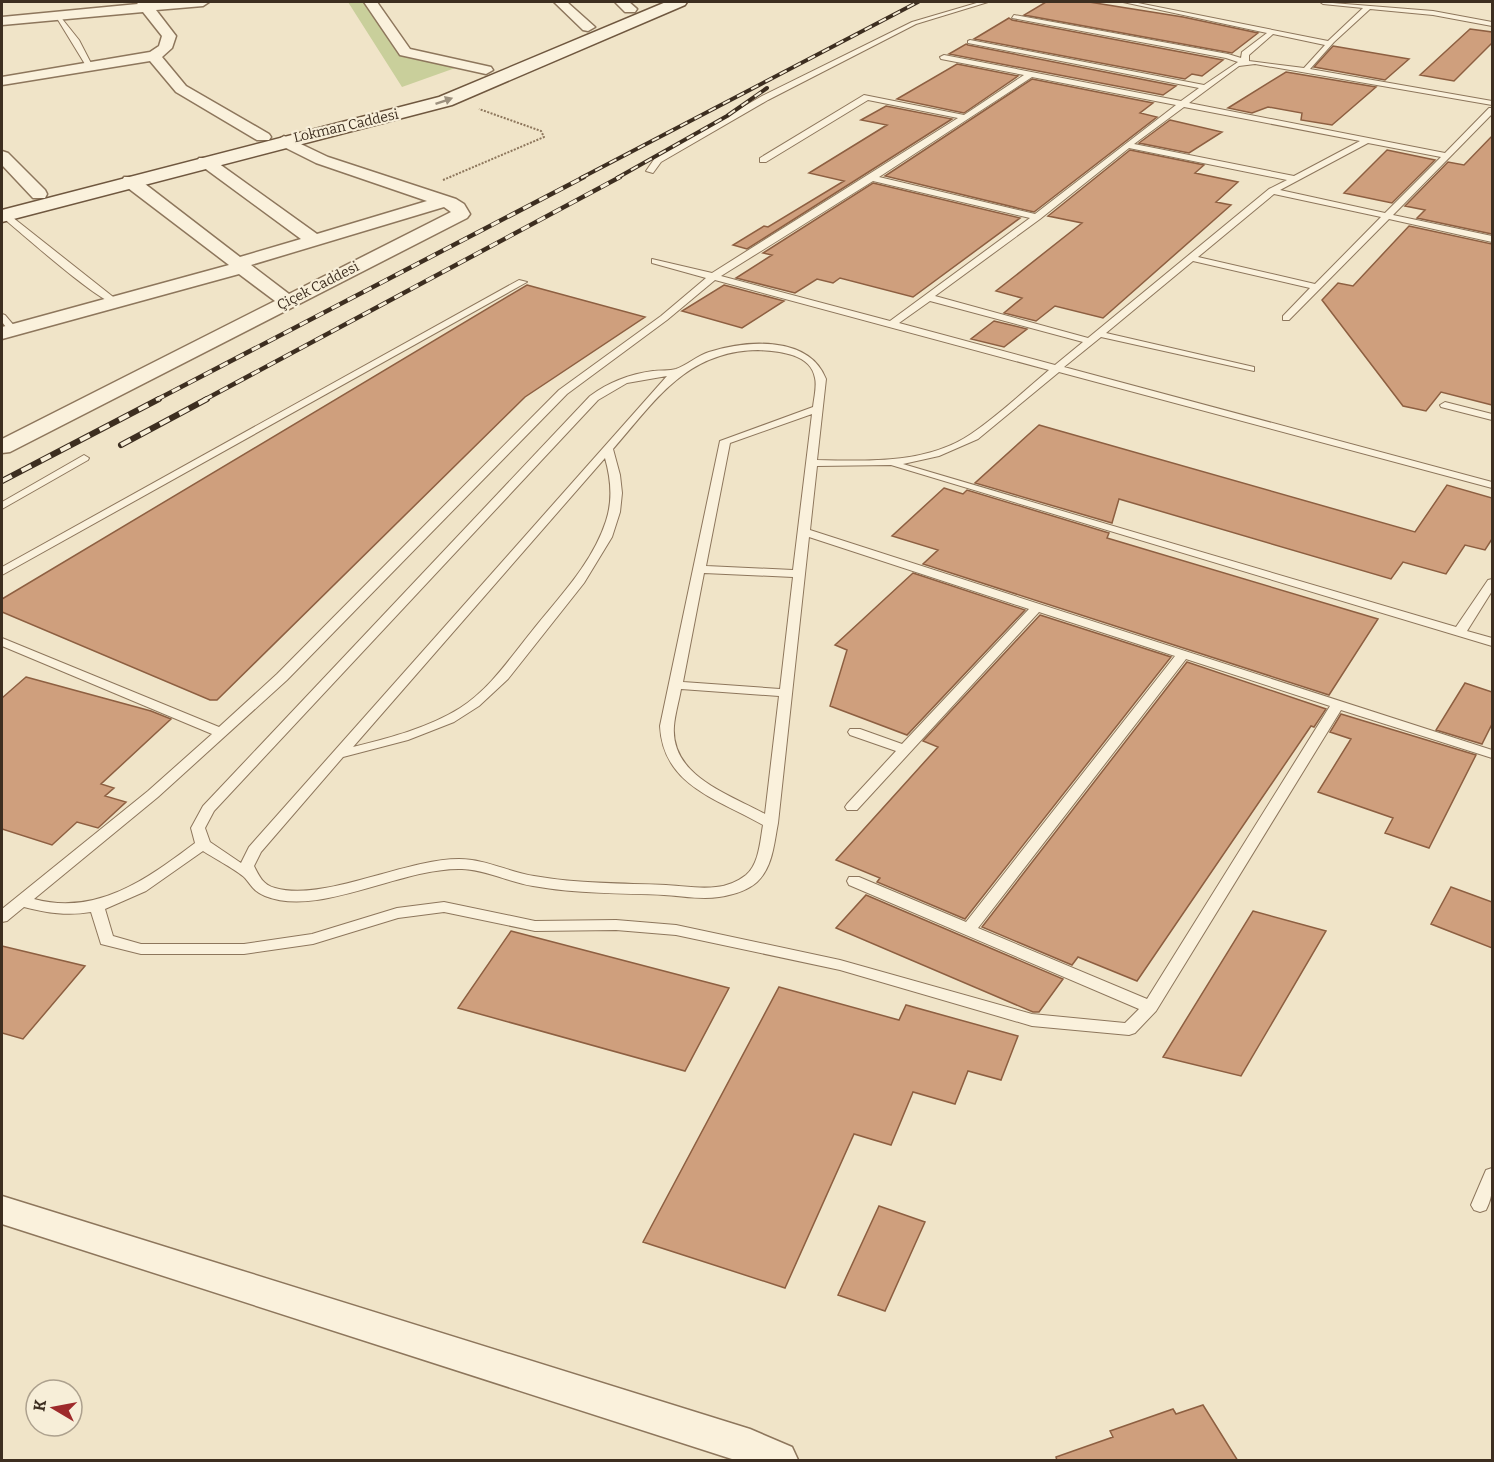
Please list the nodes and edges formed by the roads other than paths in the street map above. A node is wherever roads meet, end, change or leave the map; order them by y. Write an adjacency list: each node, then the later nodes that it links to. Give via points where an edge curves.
1 (46, 2): 13 (street)
2 (204, 2): 9 (street)
3 (371, 2): 26 (street, via 405,52)
4 (560, 2): 18 (street)
5 (679, 2): 37 (street, Lokman Caddesi, one-way to 5, via 445,101)
6 (986, 2): 43 (lane, via 914,23 797,82 658,160)
7 (1126, 2): 19 (lane)
8 (1323, 2): 11 (lane)
9 (145, 4): 13 (street); 22 (street, via 170,36 165,48)
10 (633, 4): 18 (street, Lokman Caddesi)
11 (1369, 6): 15 (lane); 21 (lane)
12 (1492, 14): 15 (lane)
13 (55, 16): 16 (street); 25 (lane, via 76,40)
14 (1014, 17): 24 (lane)
15 (1469, 20): 17 (lane)
16 (2, 21)
17 (1492, 24)
18 (588, 27): 26 (street, Lokman Caddesi)
19 (1272, 32): 21 (lane); 24 (lane, via 1245,54)
20 (970, 42): 30 (lane)
21 (1331, 44): 27 (lane)
22 (154, 56): 25 (street); 35 (street, via 181,89)
23 (944, 57): 28 (lane)
24 (1245, 62): 27 (lane); 30 (lane)
25 (91, 67): 29 (street)
26 (486, 70): 35 (street, Lokman Caddesi, via 391,104)
27 (1306, 70): 31 (lane)
28 (1031, 74): 32 (lane); 34 (lane)
29 (2, 81)
30 (1205, 87): 32 (lane)
31 (1492, 103)
32 (1183, 104): 36 (lane); 38 (lane)
33 (1492, 110): 40 (lane)
34 (964, 117): 41 (lane, via 867,97); 44 (lane)
35 (263, 137): 48 (street, Lokman Caddesi)
36 (1368, 140): 40 (lane); 45 (lane)
37 (284, 141): 42 (street, Lokman Caddesi); 49 (street, via 322,160)
38 (1127, 145): 45 (lane); 52 (lane)
39 (2, 156): 48 (street)
40 (1447, 156): 51 (lane)
41 (763, 160)
42 (205, 161): 46 (street, Lokman Caddesi); 54 (street)
43 (650, 171)
44 (872, 178): 52 (lane); 58 (lane)
45 (1295, 179): 47 (lane)
46 (130, 181): 50 (street, Lokman Caddesi); 57 (street)
47 (1272, 191): 51 (lane); 55 (lane)
48 (39, 194): 50 (street, Lokman Caddesi)
49 (444, 201): 54 (street); 62 (street, Çiçek Caddesi, via 461,214)
50 (2, 211): 63 (lane)
51 (1388, 216): 53 (lane); 60 (lane)
52 (1037, 217): 61 (lane)
53 (1492, 239)
54 (314, 240): 57 (street)
55 (1191, 258): 60 (lane); 67 (lane)
56 (655, 261): 58 (lane)
57 (240, 265): 62 (street); 63 (street)
58 (714, 276): 65 (lane); 96 (lane, via 563,392)
59 (522, 282): 84 (lane)
60 (1316, 287): 64 (lane)
61 (927, 297): 65 (lane); 68 (lane)
62 (288, 302): 75 (street, Çiçek Caddesi)
63 (114, 303): 66 (street)
64 (1286, 318)
65 (893, 323): 69 (lane)
66 (5, 327)
67 (1099, 333): 68 (lane); 70 (lane)
68 (1090, 341): 69 (lane)
69 (1057, 367): 78 (lane, via 962,444 926,458); 80 (lane)
70 (1250, 369)
71 (677, 372): 73 (lane, via 696,360 727,350 786,350 816,366 821,379); 76 (lane); 102 (lane, via 629,379 594,398 208,809 198,828)
72 (1445, 405): 74 (lane)
73 (817, 409): 79 (lane); 83 (lane, via 725,441)
74 (1492, 417)
75 (2, 447)
76 (607, 449): 98 (lane); 98 (lane, via 614,469 616,504 607,536 588,569 488,693 465,710 428,728)
77 (84, 458): 81 (lane)
78 (885, 462): 79 (lane); 88 (lane)
79 (811, 463): 82 (lane)
80 (1492, 485)
81 (2, 506)
82 (804, 532): 85 (lane); 87 (lane)
83 (699, 569): 85 (lane); 92 (lane)
84 (2, 572)
85 (799, 574): 93 (lane)
86 (1492, 583): 88 (lane)
87 (1037, 607): 91 (lane); 97 (lane)
88 (1459, 633): 90 (lane)
89 (2, 642): 96 (lane)
90 (1492, 642)
91 (1183, 654): 94 (lane); 108 (lane)
92 (676, 685): 93 (lane); 101 (lane, via 667,733 674,761 691,780)
93 (786, 693): 101 (lane)
94 (1338, 704): 99 (lane); 109 (lane)
95 (855, 732): 97 (lane)
96 (222, 733): 105 (lane)
97 (904, 750): 100 (lane)
98 (339, 754): 103 (lane, via 254,850)
99 (1492, 754)
100 (852, 807)
101 (771, 823): 103 (lane, via 757,873 740,885 716,892 559,885 460,864 399,873 331,892 289,895 259,887)
102 (203, 844): 103 (lane); 106 (lane, via 131,894)
103 (248, 874)
104 (854, 881): 108 (lane)
105 (22, 901): 106 (lane, via 56,910); 107 (lane)
106 (97, 907): 109 (lane, via 106,940 141,949 222,950 278,945 313,939 397,913 444,907 535,926 616,925 676,930 840,965 1032,1020 1129,1029)
107 (2, 917)
108 (968, 930): 109 (lane)
109 (1150, 1007)
110 (1492, 1175): 111 (lane)
111 (1480, 1205)
112 (2, 1210): 113 (street)
113 (757, 1456)

